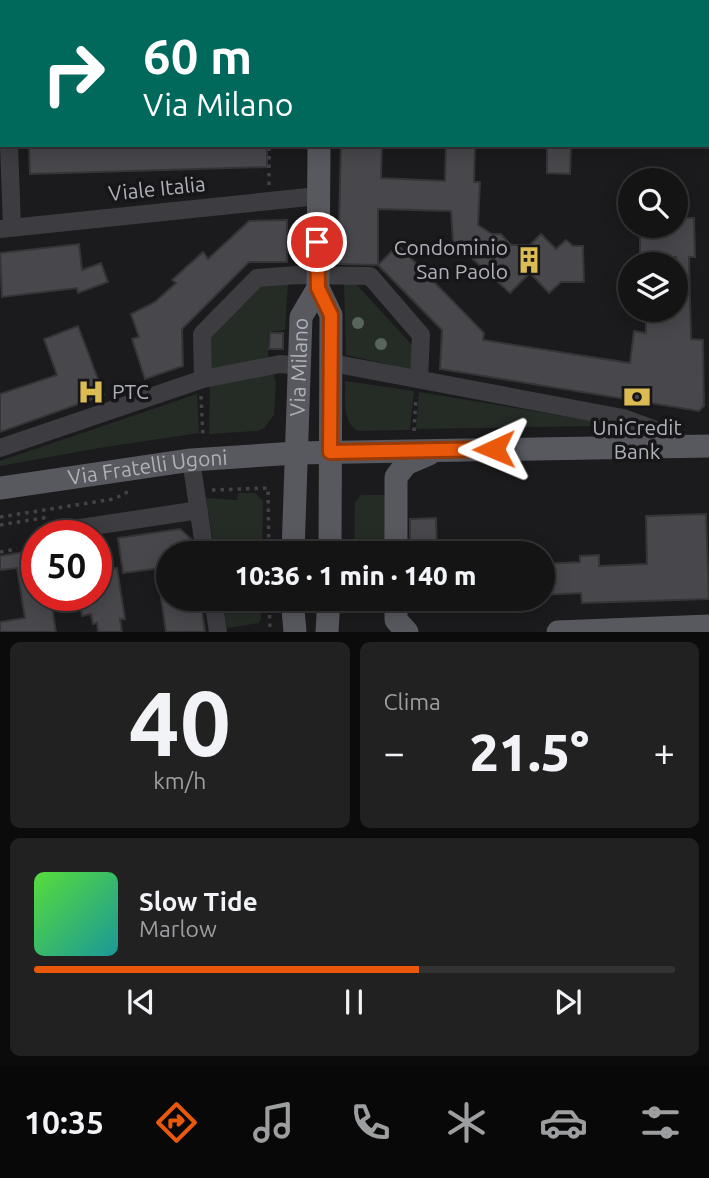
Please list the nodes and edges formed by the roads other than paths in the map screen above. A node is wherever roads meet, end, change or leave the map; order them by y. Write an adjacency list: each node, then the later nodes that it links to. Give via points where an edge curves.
1 (9, 147): 4 (street)
2 (319, 147): 3 (main road, Via Milano)
3 (318, 196): 4 (street, Viale Italia); 5 (main road, Via Milano)
4 (6, 228)
5 (317, 281): 8 (street, via 257,278 202,334); 9 (street, via 370,276 421,335); 14 (main road, Via Milano, via 331,315); 15 (main road, Via Milano, via 301,317)
6 (337, 364): 9 (street, Via Milano)
7 (292, 365): 8 (street, Via Milano)
8 (198, 380): 12 (street, Via Milano)
9 (418, 383): 10 (street, Via Milano, via 623,418)
10 (686, 445): 11 (main road, Via Fratelli Ugoni); 13 (main road, Via Fratelli Ugoni)
11 (709, 446)
12 (0, 448)
13 (439, 450): 14 (main road, Via Fratelli Ugoni); 23 (main road, via 406,464 396,477)
14 (330, 452): 15 (main road, Via Fratelli Ugoni); 22 (main road, Via Milano)
15 (296, 453): 16 (main road, Via Fratelli Ugoni); 21 (main road, Via Milano)
16 (191, 460): 17 (main road, Via Fratelli Ugoni); 18 (street)
17 (0, 488)
18 (199, 510): 19 (street); 20 (street)
19 (112, 523)
20 (203, 541)
21 (293, 541)
22 (330, 541)
23 (396, 541)
24 (215, 611): 29 (street)
25 (293, 611): 30 (main road)
26 (328, 611): 31 (main road)
27 (396, 611): 32 (main road, via 396,620)
28 (709, 626): 33 (main road)
29 (218, 632)
30 (295, 632)
31 (327, 632)
32 (408, 632)
33 (558, 632)

